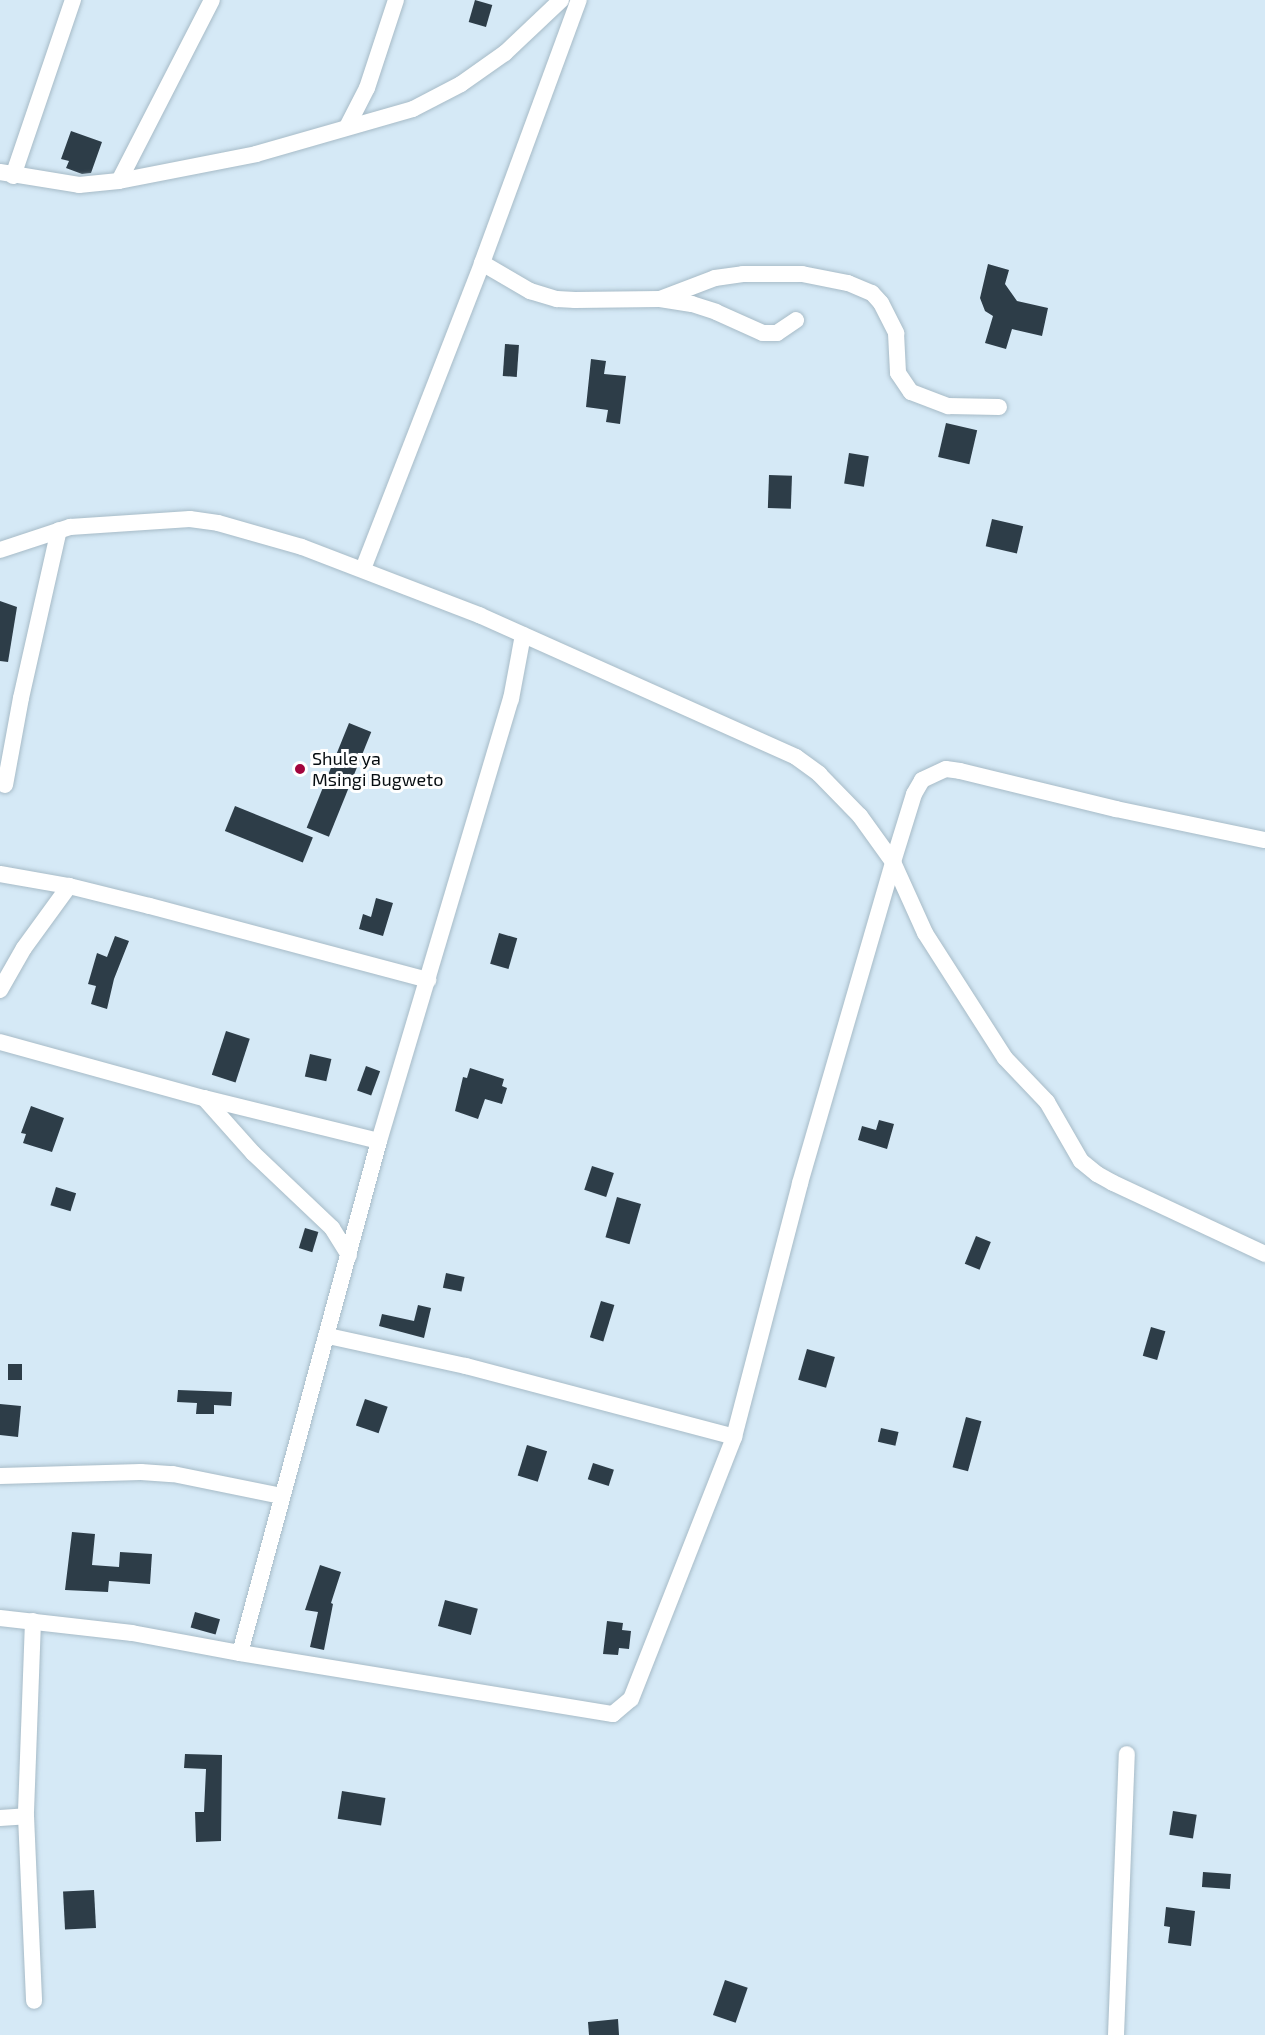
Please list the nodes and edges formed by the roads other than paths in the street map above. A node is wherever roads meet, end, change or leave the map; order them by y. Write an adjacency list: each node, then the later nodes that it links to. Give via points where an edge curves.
1 (73, 0): 7 (street)
2 (212, 0): 8 (street)
3 (396, 0): 6 (street, via 367,88)
4 (561, 0): 6 (street, via 505,53 461,84 413,109)
5 (579, 0): 9 (street)
6 (347, 127): 8 (street, via 256,154)
7 (7, 174): 8 (street, via 79,185)
8 (118, 181)
9 (482, 263): 10 (street, via 512,283 557,299); 15 (street)
10 (660, 299): 11 (street, via 692,304 764,333 777,333); 12 (street, via 715,278 743,274 802,274 849,283 872,293 881,303 896,333 898,373 911,392 948,406)
11 (796, 320)
12 (999, 407)
13 (59, 530): 14 (street); 15 (street, via 204,521); 17 (street)
14 (0, 550)
15 (363, 568): 16 (street)
16 (523, 635): 19 (street, via 796,758 819,774 860,816); 22 (street, via 511,699)
17 (5, 785)
18 (1265, 840): 19 (street, via 946,769 922,780)
19 (893, 862): 27 (street, via 925,933 1005,1058 1047,1102 1082,1161 1113,1183); 30 (street, via 800,1182)
20 (0, 874): 21 (street)
21 (69, 886): 22 (street); 23 (street, via 24,948)
22 (428, 980): 26 (street)
23 (0, 990)
24 (0, 1042): 25 (street)
25 (204, 1098): 26 (street); 28 (street, via 253,1153 332,1228)
26 (379, 1141): 28 (street)
27 (1265, 1254)
28 (349, 1255): 29 (street)
29 (328, 1336): 30 (street, via 466,1366); 32 (street)
30 (734, 1437): 35 (street, via 631,1699 613,1714)
31 (0, 1476): 32 (street, via 162,1473)
32 (281, 1496): 35 (street)
33 (0, 1618): 34 (street)
34 (33, 1621): 35 (street, via 132,1633); 37 (street)
35 (240, 1653)
36 (1126, 1754): 40 (street)
37 (26, 1816): 38 (street); 39 (street)
38 (0, 1818)
39 (34, 2001)
40 (1116, 2035)

